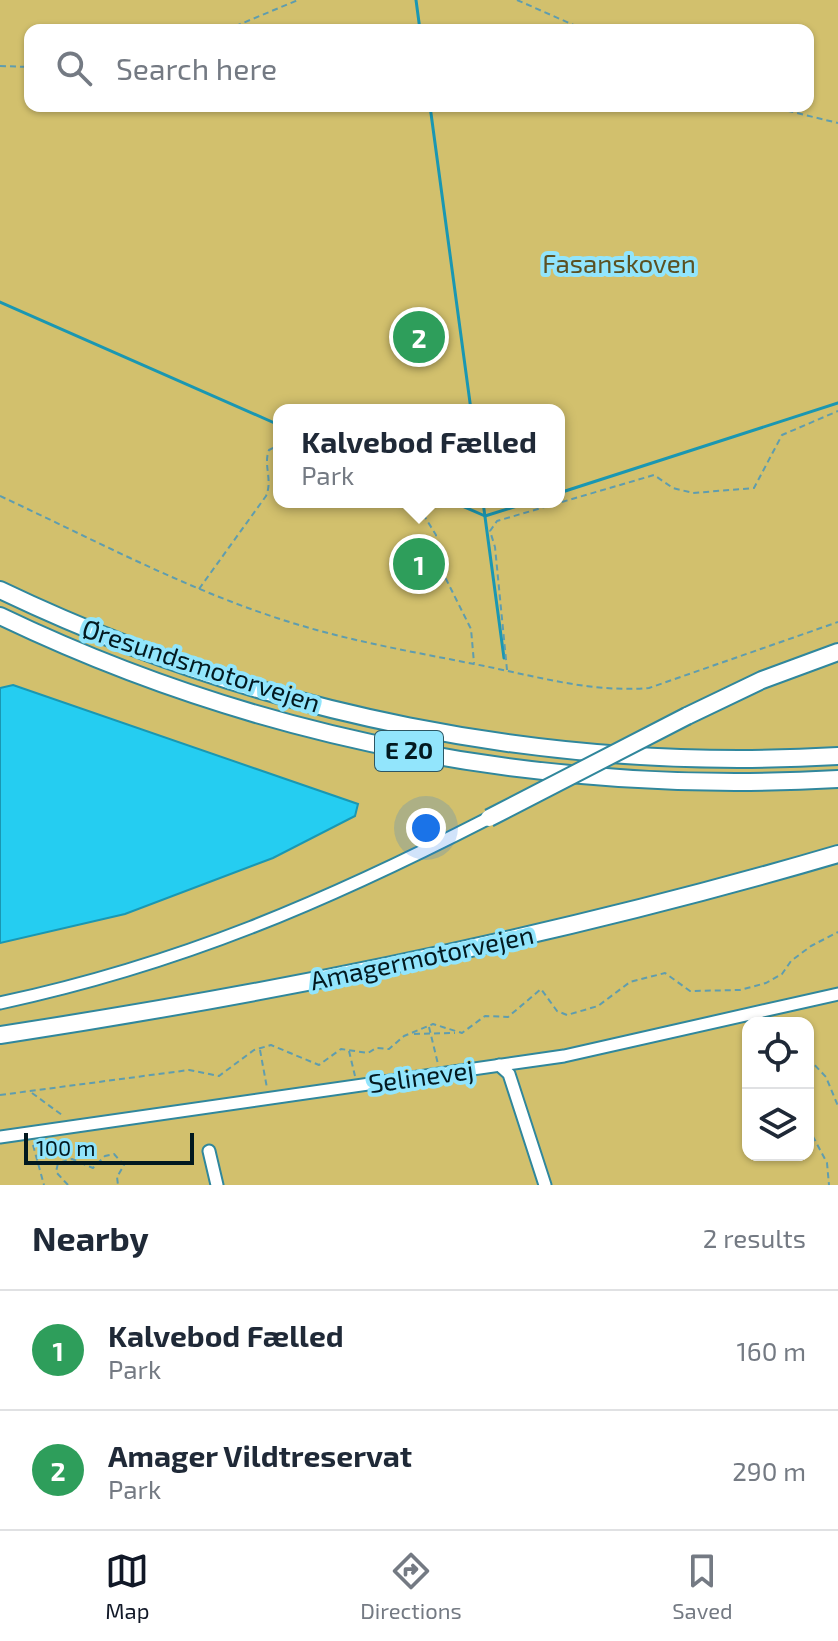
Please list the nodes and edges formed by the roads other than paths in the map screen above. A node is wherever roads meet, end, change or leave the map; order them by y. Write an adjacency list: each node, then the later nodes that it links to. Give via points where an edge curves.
1 (0, 590): 4 (highway, Øresundsmotorvejen / E 20, via 189,668 401,726 605,754 721,759)
2 (0, 616): 5 (highway, Øresundsmotorvejen / E 20, via 176,688 284,722 407,751 608,778)
3 (838, 652): 6 (highway, bridge, via 785,670 687,716)
4 (838, 756)
5 (838, 779)
6 (489, 818): 9 (street, via 265,925 120,974)
7 (838, 854): 10 (highway, Amagermotorvejen, via 475,949 227,998)
8 (838, 994): 11 (street, Selinevej, via 703,1027)
9 (0, 1003)
10 (0, 1035)
11 (499, 1065): 12 (street, Selinevej); 15 (street, via 509,1074)
12 (0, 1137)
13 (209, 1151): 14 (street)
14 (217, 1185)
15 (545, 1185)

